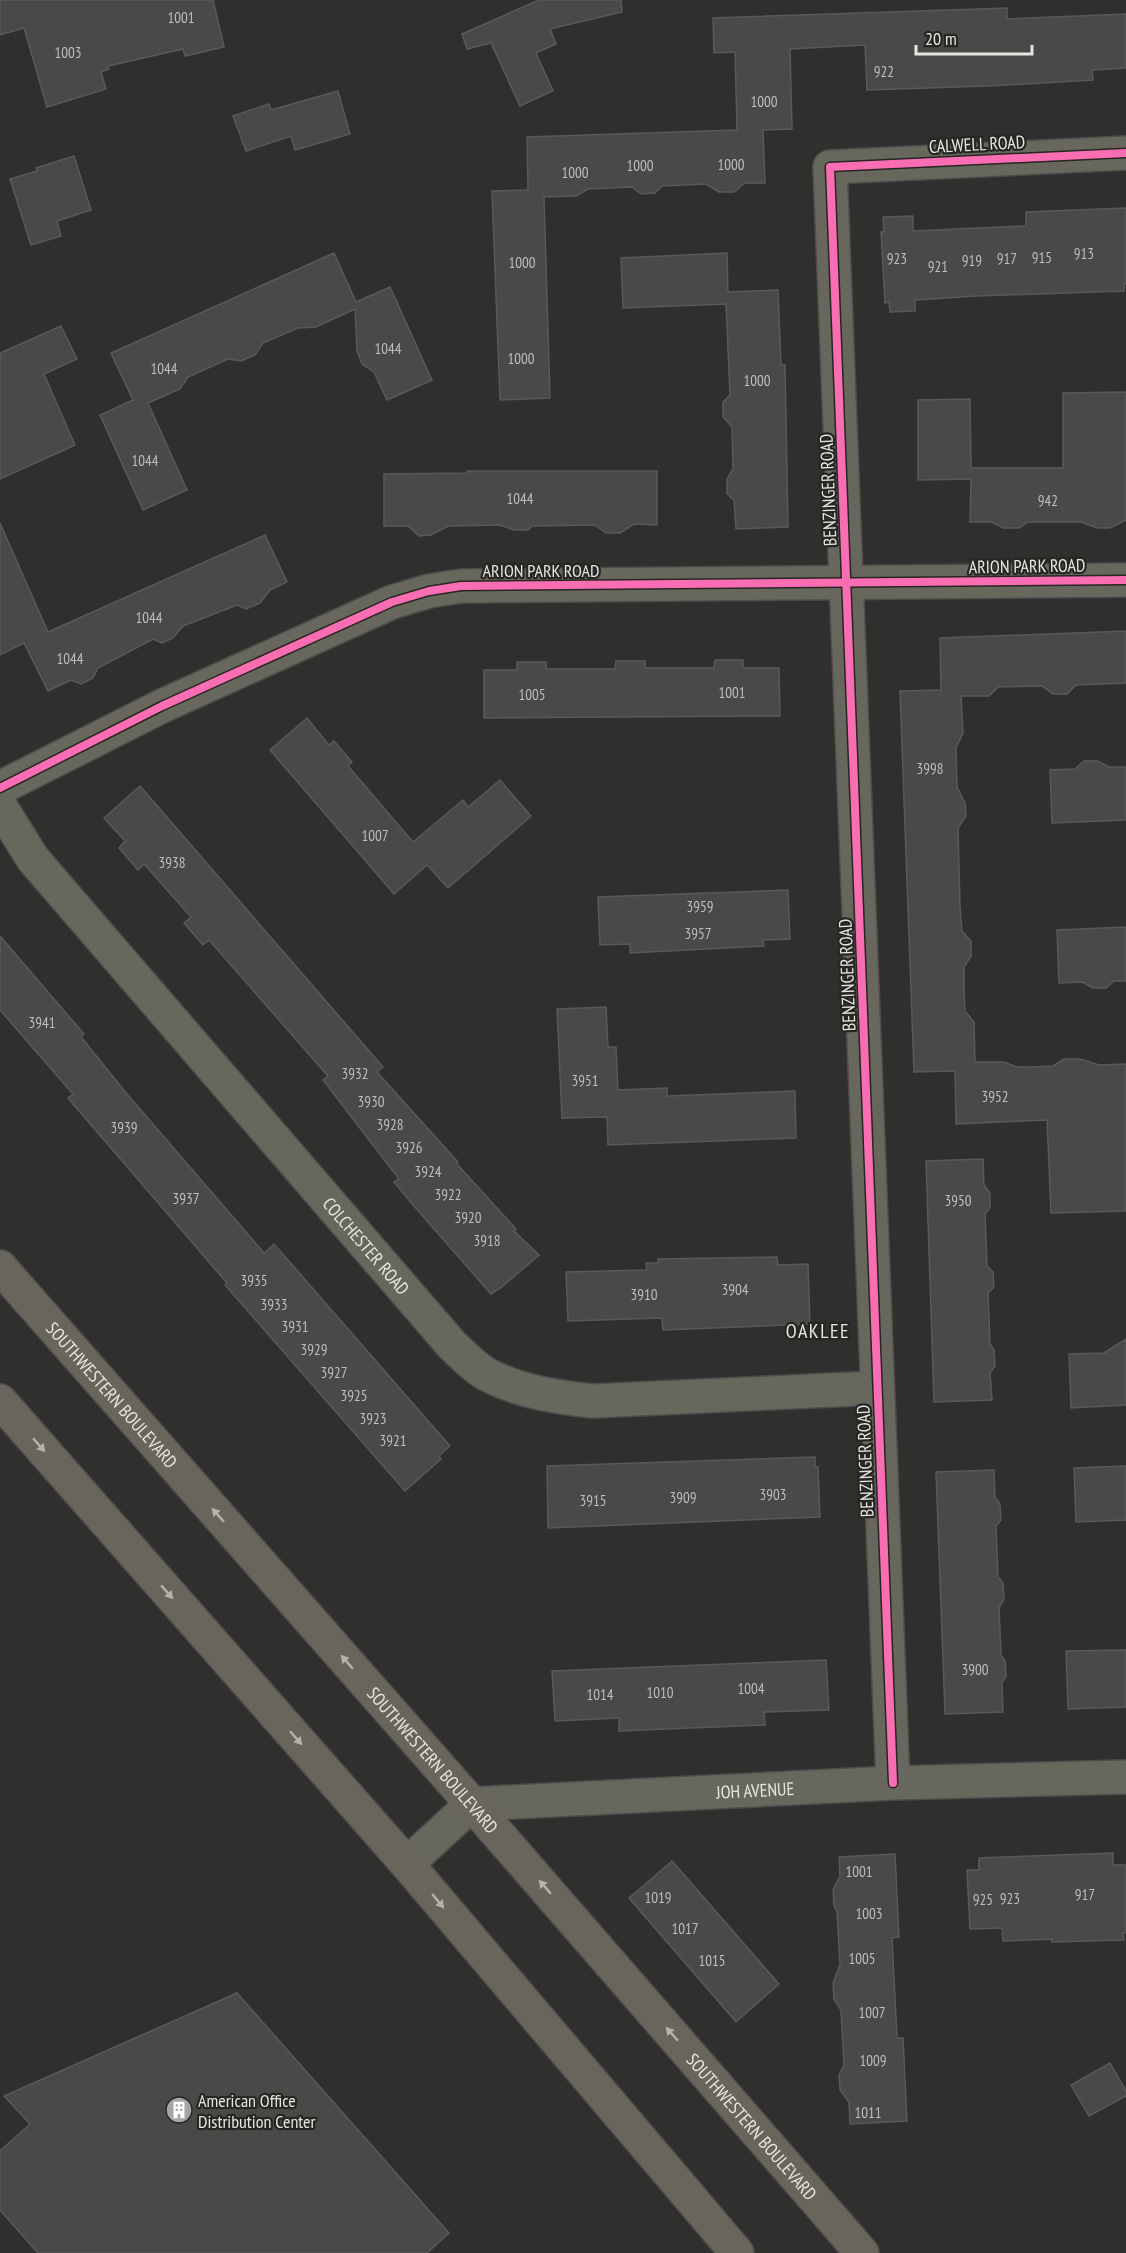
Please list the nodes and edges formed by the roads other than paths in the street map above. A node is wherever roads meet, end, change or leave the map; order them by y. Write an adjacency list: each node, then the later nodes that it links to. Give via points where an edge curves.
1 (1126, 153): 2 (street, CALWELL ROAD)
2 (830, 167): 4 (street, BENZINGER ROAD)
3 (1126, 580): 4 (street, ARION PARK ROAD)
4 (847, 583): 5 (street, ARION PARK ROAD, via 461,586 429,591 392,602 162,706); 8 (street, BENZINGER ROAD)
5 (0, 788)
6 (0, 806): 8 (street, COLCHESTER ROAD, via 33,859 452,1345 486,1374 524,1390 592,1401)
7 (0, 1267): 12 (main road, SOUTHWESTERN BOULEVARD, one-way to 7)
8 (877, 1388): 11 (street, BENZINGER ROAD)
9 (0, 1401): 13 (main road, one-way to 13)
10 (1126, 1777): 11 (street, JOH AVENUE)
11 (893, 1783): 12 (street, JOH AVENUE)
12 (472, 1804): 13 (street); 15 (main road, SOUTHWESTERN BOULEVARD, one-way to 12)
13 (407, 1864): 14 (main road, one-way to 14)
14 (737, 2253)
15 (862, 2253)

